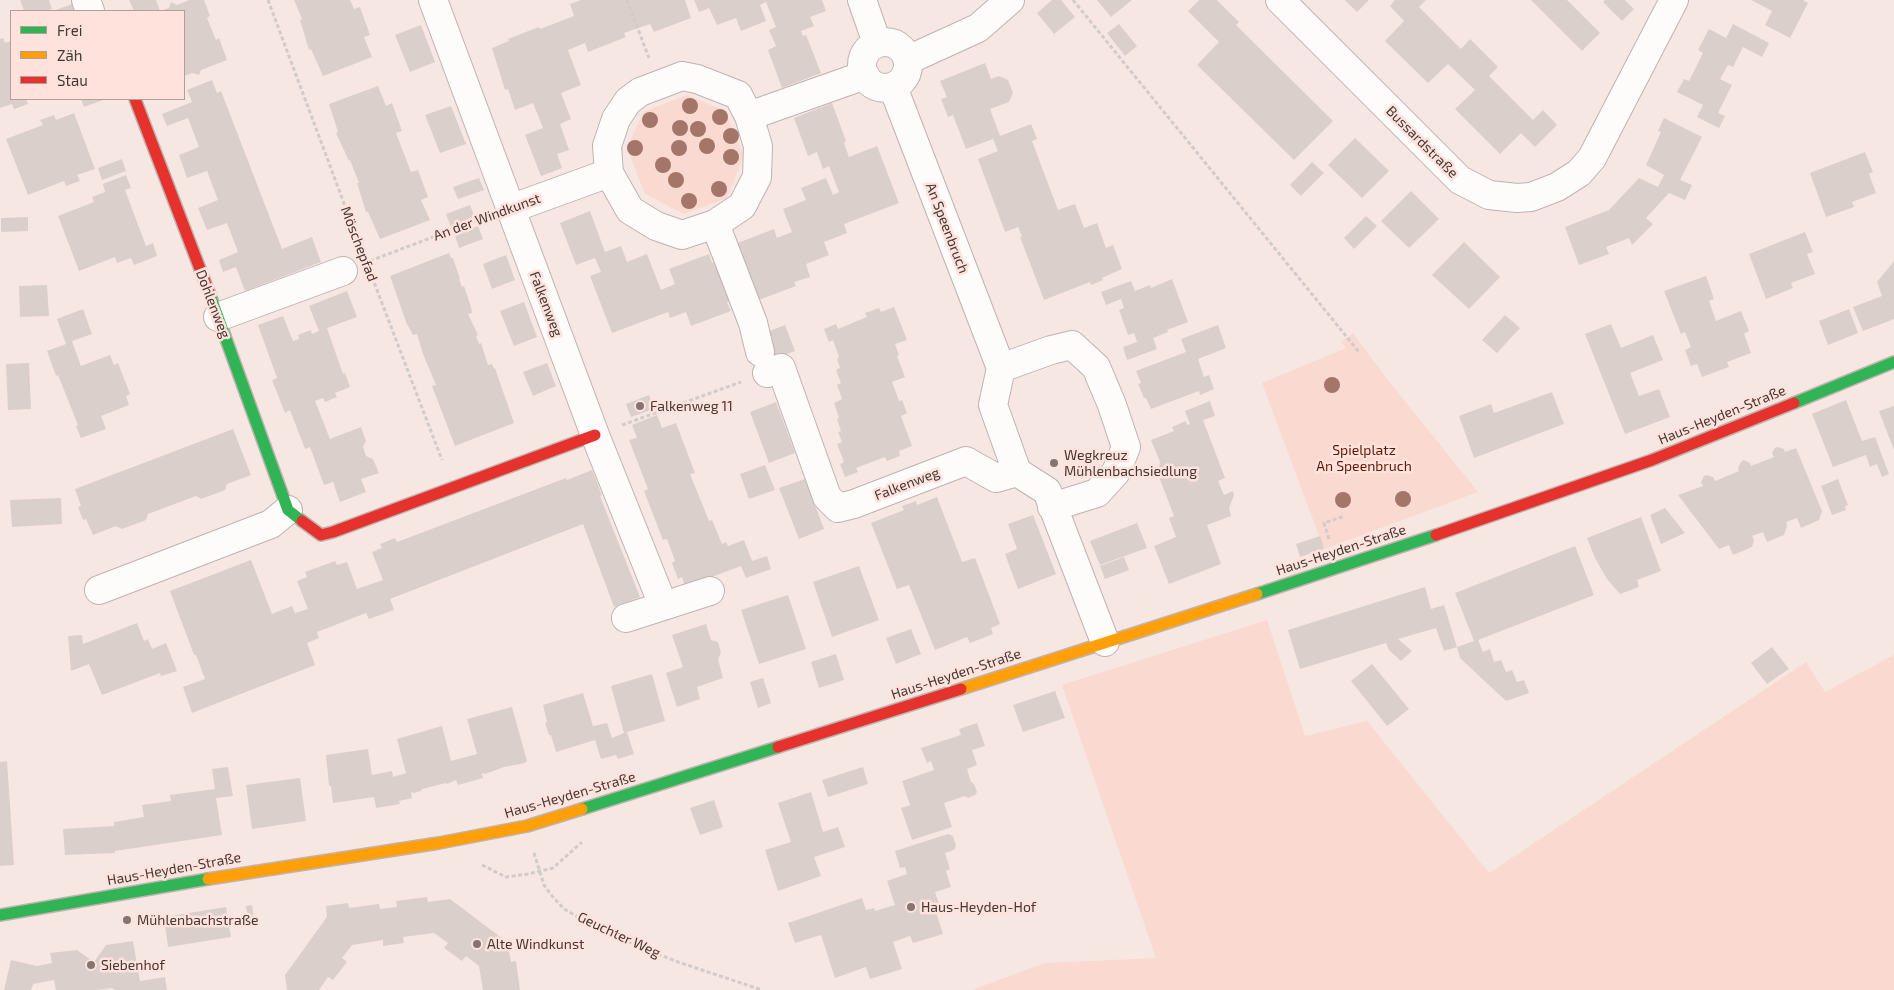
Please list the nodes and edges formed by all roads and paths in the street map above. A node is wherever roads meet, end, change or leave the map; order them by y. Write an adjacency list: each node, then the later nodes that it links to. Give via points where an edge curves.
1 (268, 0): 19 (path, Möschepfad)
2 (433, 0): 17 (street, Falkenweg)
3 (627, 0): 12 (path)
4 (862, 0): 9 (street)
5 (1010, 0): 10 (street, via 978,28)
6 (1073, 0): 22 (path)
7 (1280, 0): 8 (street, Bussardstraße, via 1460,180 1489,195 1517,198 1531,197 1557,187 1579,173 1592,158)
8 (1674, 0)
9 (877, 43): 10 (street, via 885,41 900,46); 11 (street, via 870,47 862,60)
10 (908, 60): 13 (street, via 907,73)
11 (864, 75): 13 (street, via 873,85); 15 (street)
12 (659, 84): 15 (street, via 682,76 698,79 738,96); 16 (street, via 628,101 616,120 607,146)
13 (893, 87): 25 (street, An Speenbruch)
14 (135, 100): 21 (street, Dohlenweg)
15 (749, 116): 18 (street, via 758,146 757,177 742,206)
16 (609, 174): 17 (street, An der Windkunst); 18 (street, via 630,210 656,226 682,235)
17 (510, 208): 19 (path, An der Windkunst); 26 (street, Falkenweg)
18 (715, 224): 23 (street)
19 (357, 262): 21 (street)
20 (370, 272): 28 (path, Möschepfad)
21 (218, 317): 30 (street, Dohlenweg)
22 (1359, 352)
23 (764, 362): 26 (path); 27 (street, Falkenweg, via 781,368 827,497 838,508 966,461 996,478)
24 (1894, 362): 35 (street, Haus-Heyden-Straße, via 1642,463 1464,526)
25 (1001, 368): 27 (street, via 993,405); 29 (street, via 1072,345 1096,367 1112,405 1126,446 1116,472 1097,493)
26 (595, 435): 28 (street); 33 (street, Falkenweg)
27 (1017, 472): 29 (street, via 1047,490)
28 (452, 487): 30 (street, via 321,535)
29 (1052, 507): 35 (street)
30 (288, 510): 31 (street, via 271,524)
31 (99, 590)
32 (710, 591): 33 (street)
33 (663, 606): 34 (street)
34 (626, 618)
35 (1105, 642): 36 (street, Haus-Heyden-Straße)
36 (527, 826): 37 (street, Haus-Heyden-Straße); 38 (path, Geuchter Weg, via 544,885 564,908 640,947)
37 (0, 915)
38 (762, 990)

